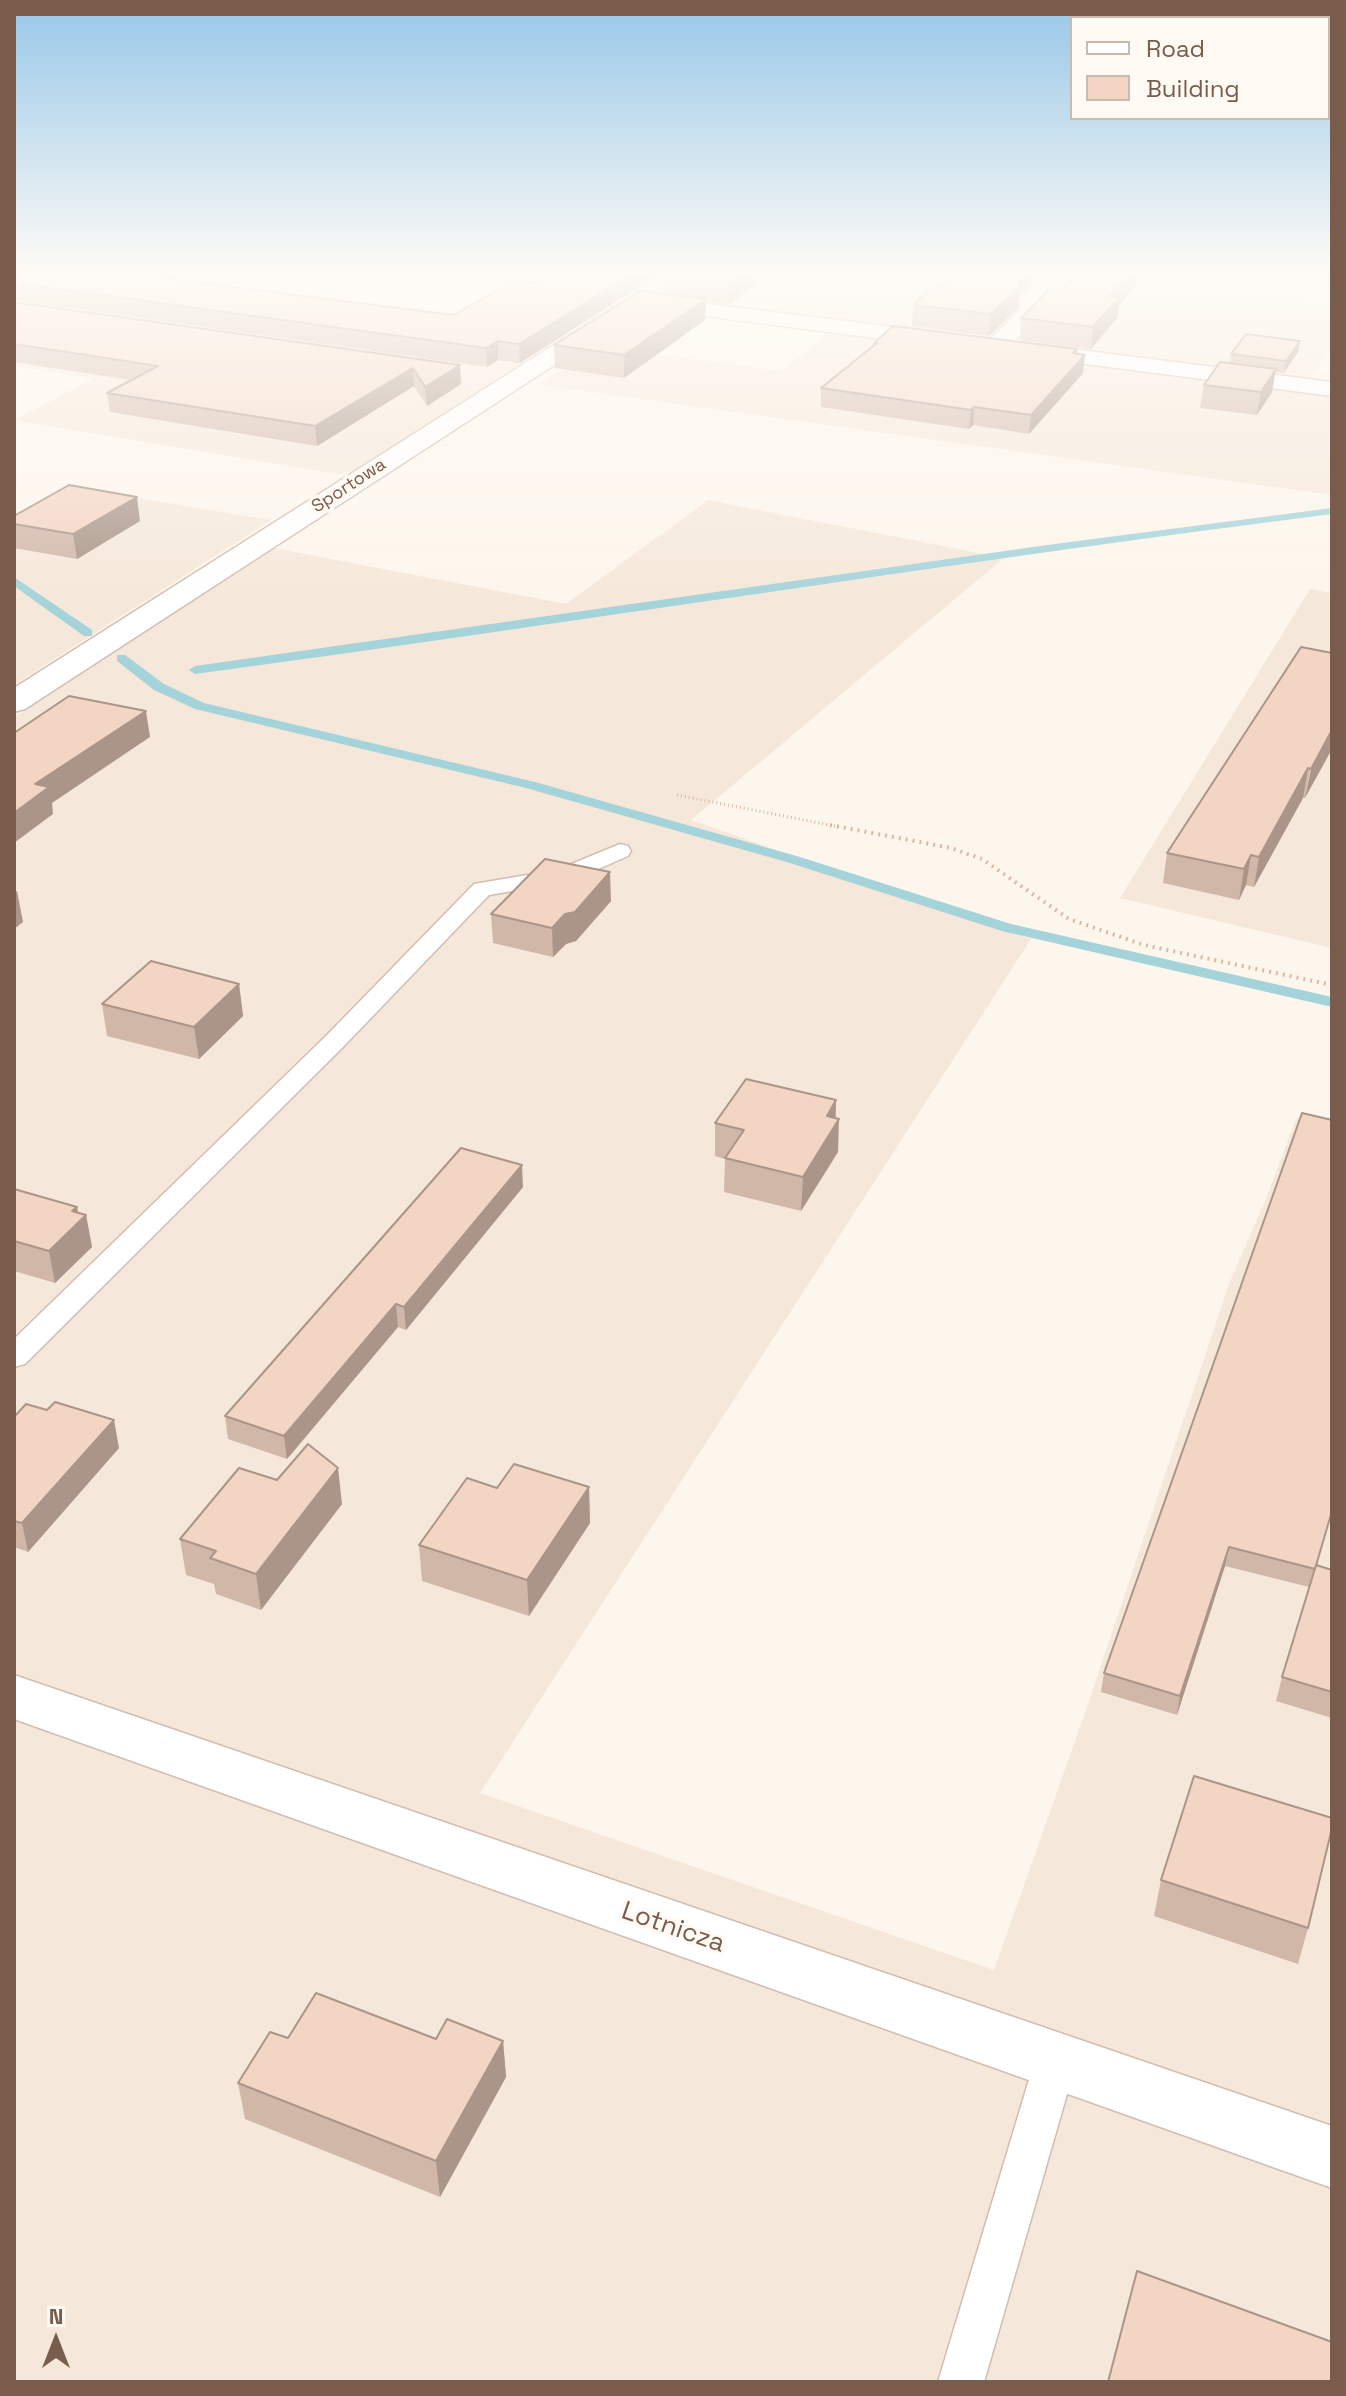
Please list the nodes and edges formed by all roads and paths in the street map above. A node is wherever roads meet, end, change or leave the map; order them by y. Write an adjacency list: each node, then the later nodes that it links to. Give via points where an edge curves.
1 (510, 383): 4 (street, Sportowa)
2 (1282, 383): 3 (street)
3 (1332, 389)
4 (14, 702)
5 (677, 795): 7 (path, via 951,848 1006,873 1069,919 1144,945)
6 (620, 851): 8 (lane, via 563,876 482,889)
7 (1332, 985)
8 (14, 1357)
9 (14, 1697): 10 (street, Lotnicza)
10 (1055, 2063): 11 (street, Lotnicza); 12 (lane)
11 (1332, 2157)
12 (961, 2382)

